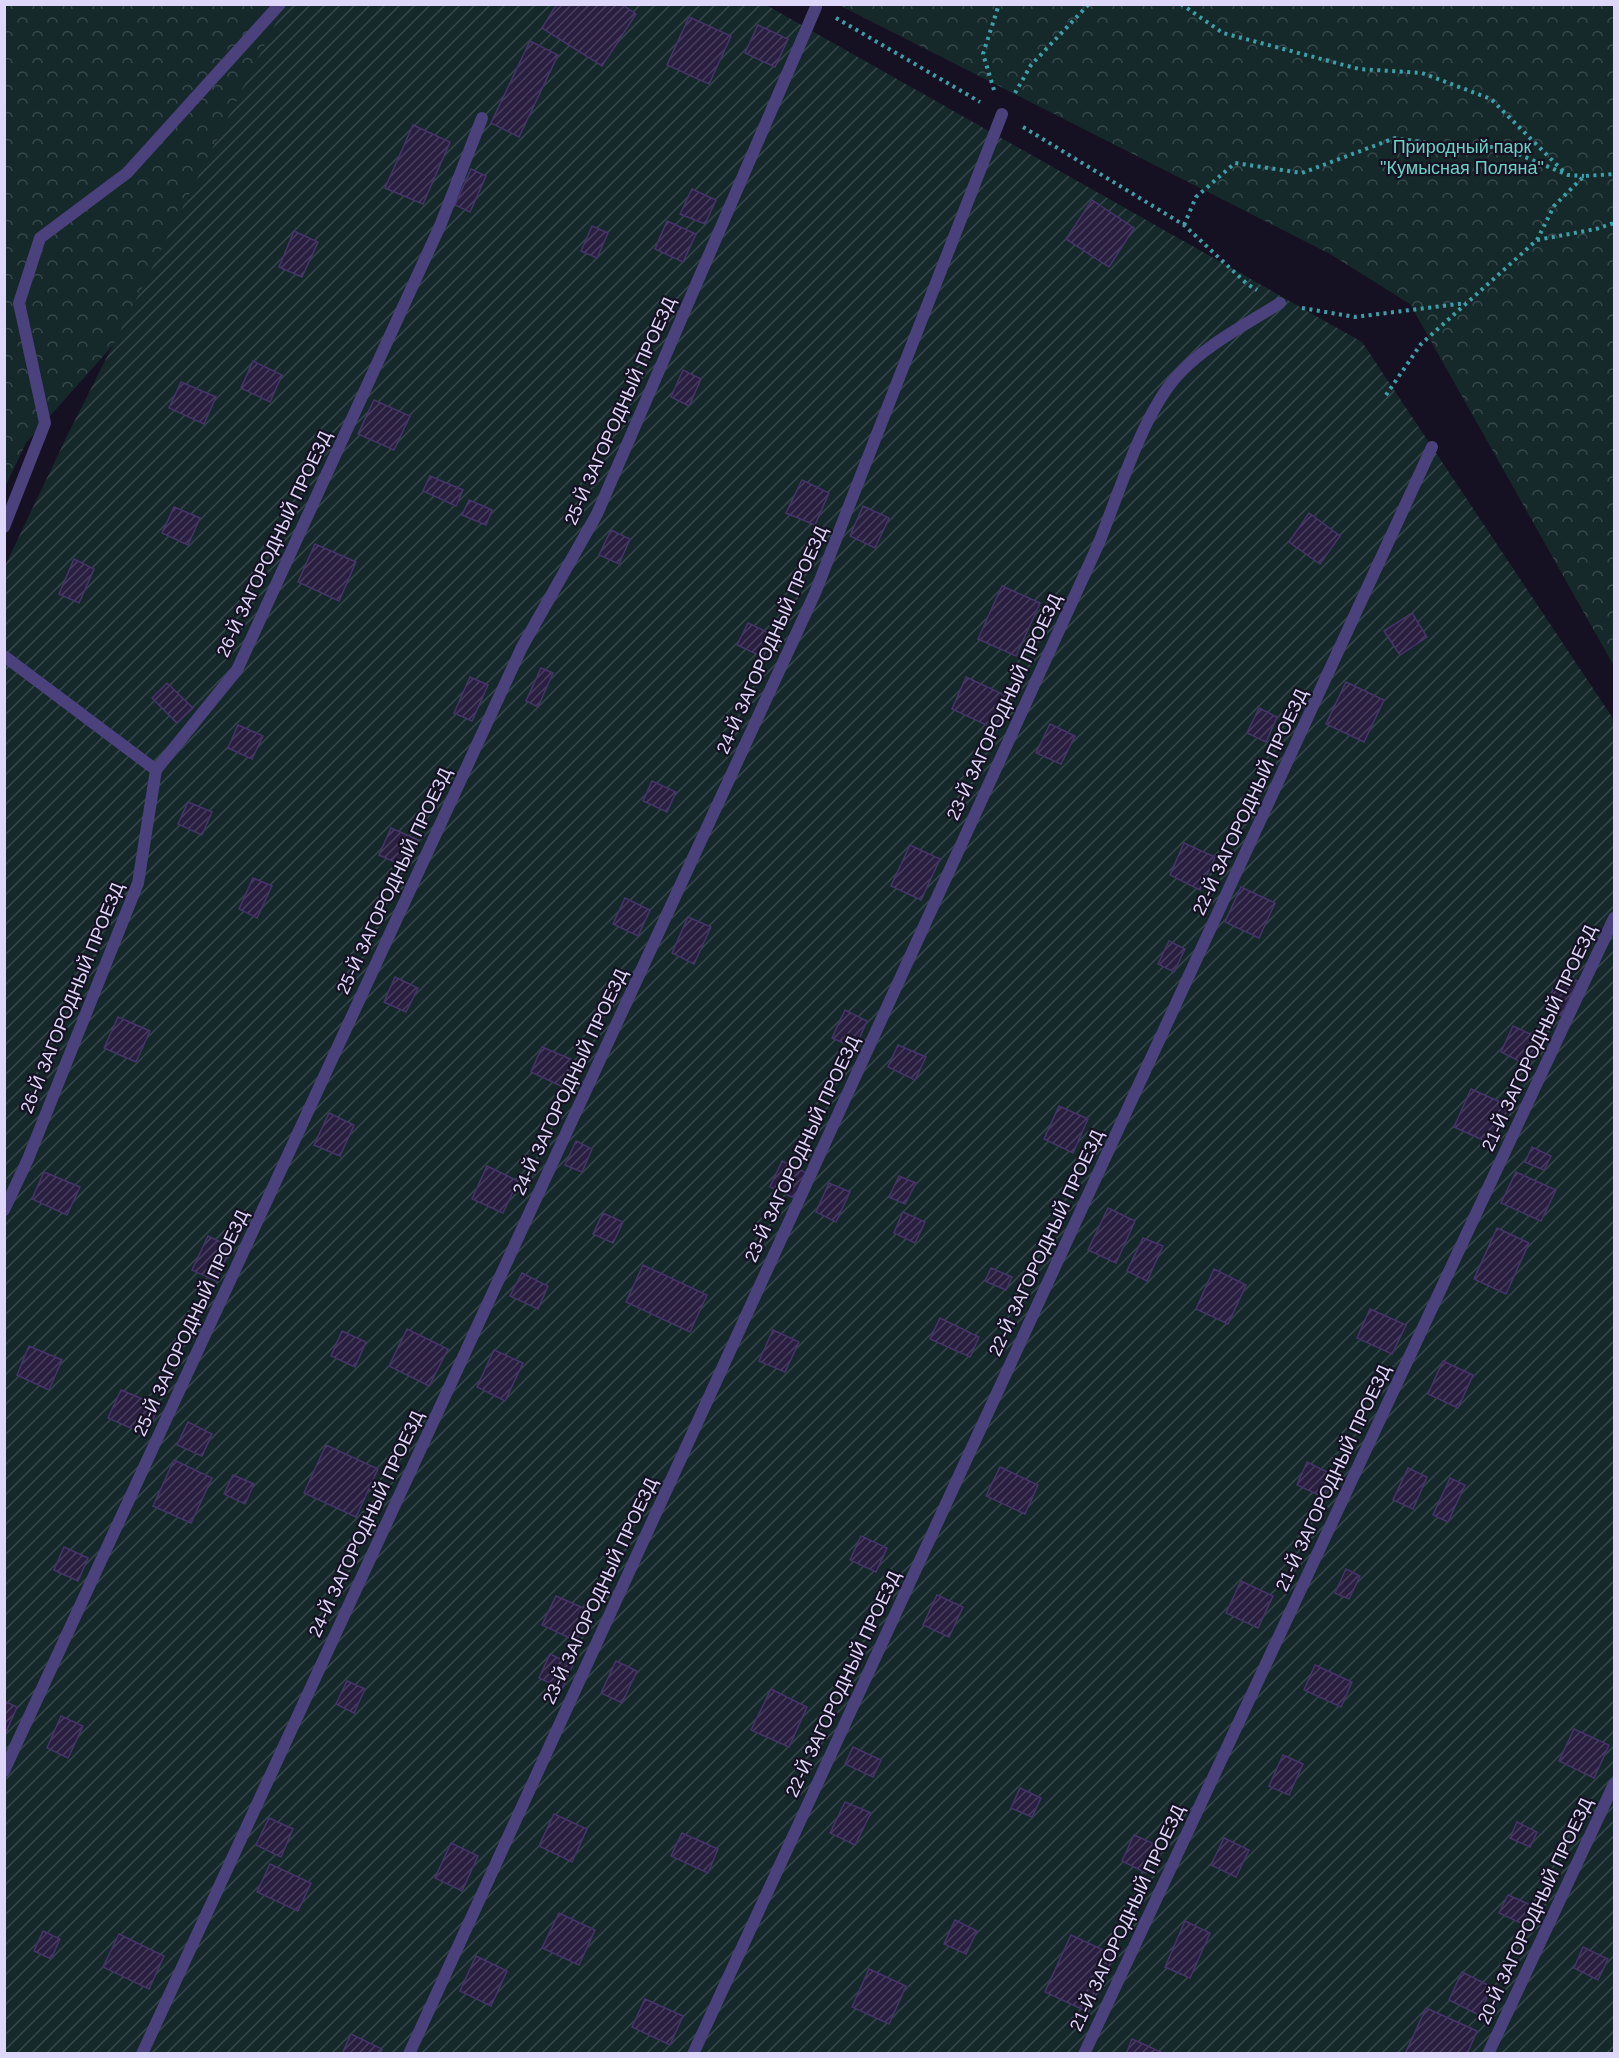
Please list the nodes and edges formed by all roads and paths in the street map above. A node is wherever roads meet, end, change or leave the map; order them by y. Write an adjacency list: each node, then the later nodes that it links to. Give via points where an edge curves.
1 (280, 4): 18 (lane, via 127,173 40,238 19,303 45,423)
2 (999, 4): 6 (path, via 983,54)
3 (1089, 4): 6 (path, via 1031,65)
4 (1181, 4): 9 (path, via 1223,33 1359,69 1422,73 1491,99)
5 (816, 7): 6 (path); 23 (lane, 25-Й ЗАГОРОДНЫЙ ПРОЕЗД, via 597,514 522,647)
6 (1002, 114): 12 (path); 25 (lane, 24-Й ЗАГОРОДНЫЙ ПРОЕЗД, via 815,593)
7 (482, 118): 20 (lane, 26-Й ЗАГОРОДНЫЙ ПРОЕЗД, via 440,226 237,670)
8 (1614, 174): 10 (path)
9 (1568, 175): 10 (path); 12 (path, via 1502,147 1454,147 1395,138 1302,174 1235,163 1196,197)
10 (1584, 176): 13 (path, via 1554,206)
11 (1614, 223): 13 (path)
12 (1184, 225): 14 (path, via 1247,284)
13 (1537, 240): 15 (path)
14 (1280, 303): 15 (path, via 1355,317); 26 (lane, 23-Й ЗАГОРОДНЫЙ ПРОЕЗД, via 1224,338 1179,373 1155,404 1098,545)
15 (1466, 303): 16 (path, via 1421,344)
16 (1386, 395)
17 (1432, 447): 27 (lane, 22-Й ЗАГОРОДНЫЙ ПРОЕЗД)
18 (4, 527)
19 (4, 656): 20 (lane)
20 (156, 770): 22 (lane, 26-Й ЗАГОРОДНЫЙ ПРОЕЗД, via 138,883)
21 (1614, 918): 28 (lane, 21-Й ЗАГОРОДНЫЙ ПРОЕЗД)
22 (4, 1210)
23 (4, 1771)
24 (1614, 1784): 29 (lane, 20-Й ЗАГОРОДНЫЙ ПРОЕЗД)
25 (142, 2054)
26 (409, 2054)
27 (693, 2054)
28 (1084, 2054)
29 (1488, 2054)

